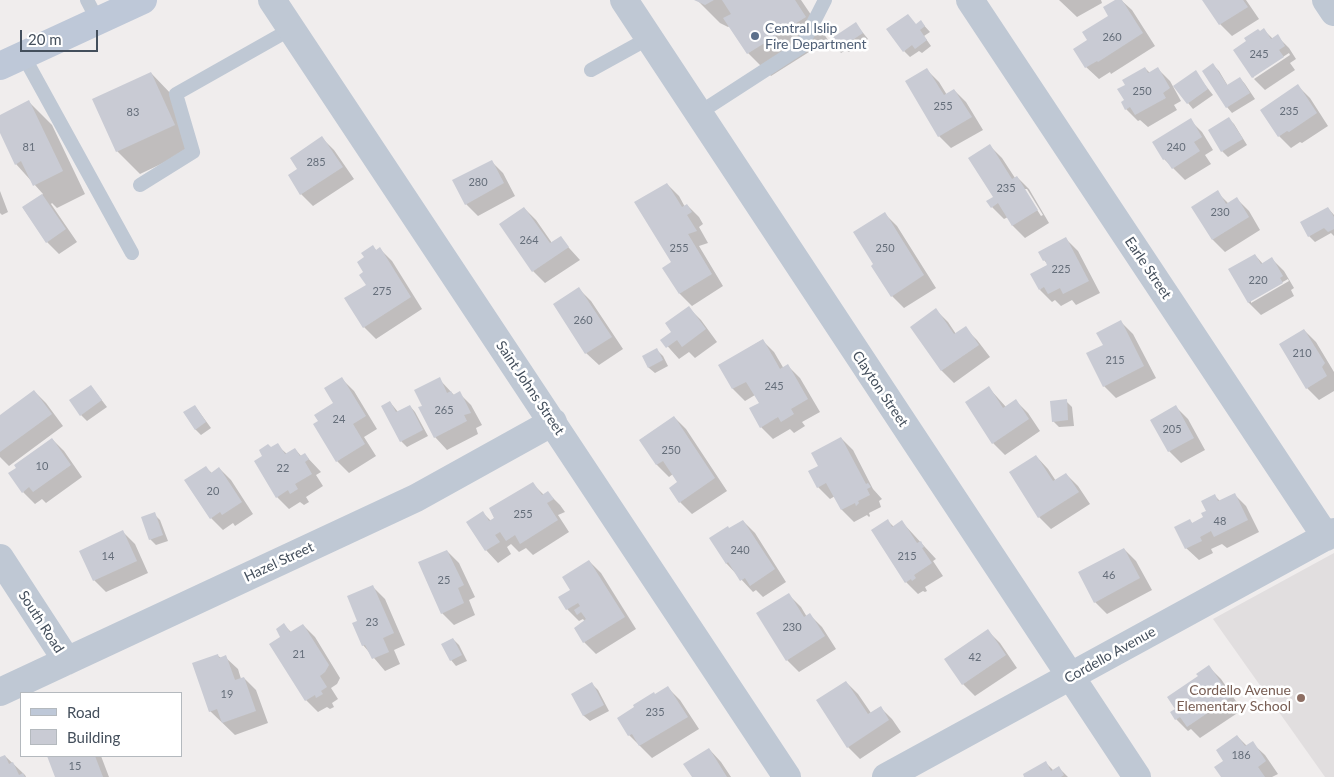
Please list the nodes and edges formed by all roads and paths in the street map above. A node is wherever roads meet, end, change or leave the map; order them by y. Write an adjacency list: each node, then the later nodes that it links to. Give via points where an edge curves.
1 (143, 0): 7 (main road)
2 (272, 0): 9 (street, Saint Johns Street)
3 (624, 0): 10 (street, Clayton Street)
4 (825, 0): 13 (lane, via 801,47)
5 (970, 0): 17 (street, Earle Street)
6 (1326, 0): 8 (street)
7 (92, 10): 11 (main road)
8 (1334, 12)
9 (291, 29): 14 (lane, via 176,94 193,152); 16 (street, Saint Johns Street)
10 (648, 38): 12 (lane); 13 (street, Clayton Street)
11 (12, 60): 15 (lane)
12 (591, 70)
13 (699, 113): 20 (street, Clayton Street)
14 (140, 185)
15 (132, 253)
16 (553, 422): 19 (street, Hazel Street, via 416,498); 22 (street, Saint Johns Street)
17 (1331, 540): 20 (street, Cordello Avenue)
18 (0, 558): 19 (street, South Road)
19 (66, 661): 21 (street, Hazel Street)
20 (1071, 676): 23 (street, Cordello Avenue); 24 (street, Clayton Street)
21 (0, 692)
22 (787, 777)
23 (886, 777)
24 (1138, 777)

